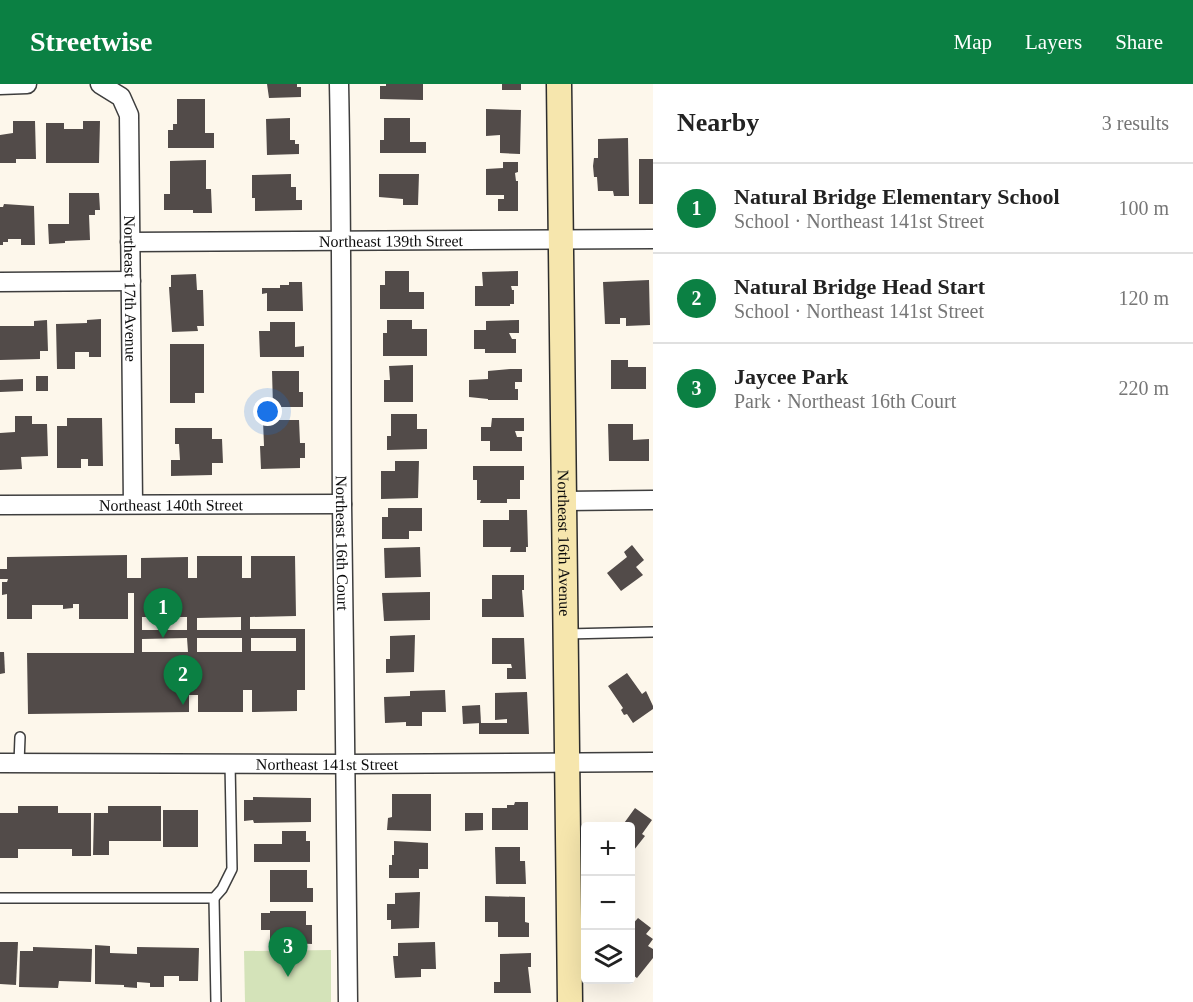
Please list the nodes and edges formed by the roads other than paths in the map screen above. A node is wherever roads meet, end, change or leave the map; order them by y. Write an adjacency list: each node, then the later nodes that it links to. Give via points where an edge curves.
1 (27, 84): 5 (street)
2 (100, 84): 9 (street, Northeast 17th Avenue, via 121,97 129,115)
3 (339, 84): 8 (street, Northeast 16th Court)
4 (559, 84): 6 (street, Northeast 16th Avenue)
5 (0, 85)
6 (561, 239): 7 (street, Northeast 139th Street); 8 (street, Northeast 139th Street); 12 (street, Northeast 16th Avenue)
7 (653, 239)
8 (342, 241): 9 (street, Northeast 139th Street); 15 (street, Northeast 16th Court)
9 (130, 242): 10 (street, Northeast 17th Avenue)
10 (131, 281): 11 (street); 14 (street, Northeast 17th Avenue)
11 (0, 282)
12 (564, 501): 13 (street); 18 (street, Northeast 16th Avenue)
13 (653, 501)
14 (133, 504): 15 (street, Northeast 140th Street); 16 (street, Northeast 140th Street)
15 (342, 504): 25 (street, Northeast 16th Court)
16 (0, 506)
17 (653, 632): 18 (lane)
18 (566, 634): 20 (street, Northeast 16th Avenue)
19 (20, 738): 23 (lane)
20 (567, 762): 21 (street, Northeast 141st Street); 25 (street, Northeast 141st Street); 30 (street, Northeast 16th Avenue)
21 (653, 762)
22 (0, 763): 23 (street, Northeast 141st Street)
23 (20, 763): 24 (street, Northeast 141st Street)
24 (230, 763): 25 (street, Northeast 141st Street); 27 (lane, via 232,869)
25 (347, 764): 29 (street, Northeast 16th Court)
26 (0, 898): 27 (lane)
27 (214, 898): 28 (lane)
28 (216, 1002)
29 (348, 1002)
30 (570, 1002)

